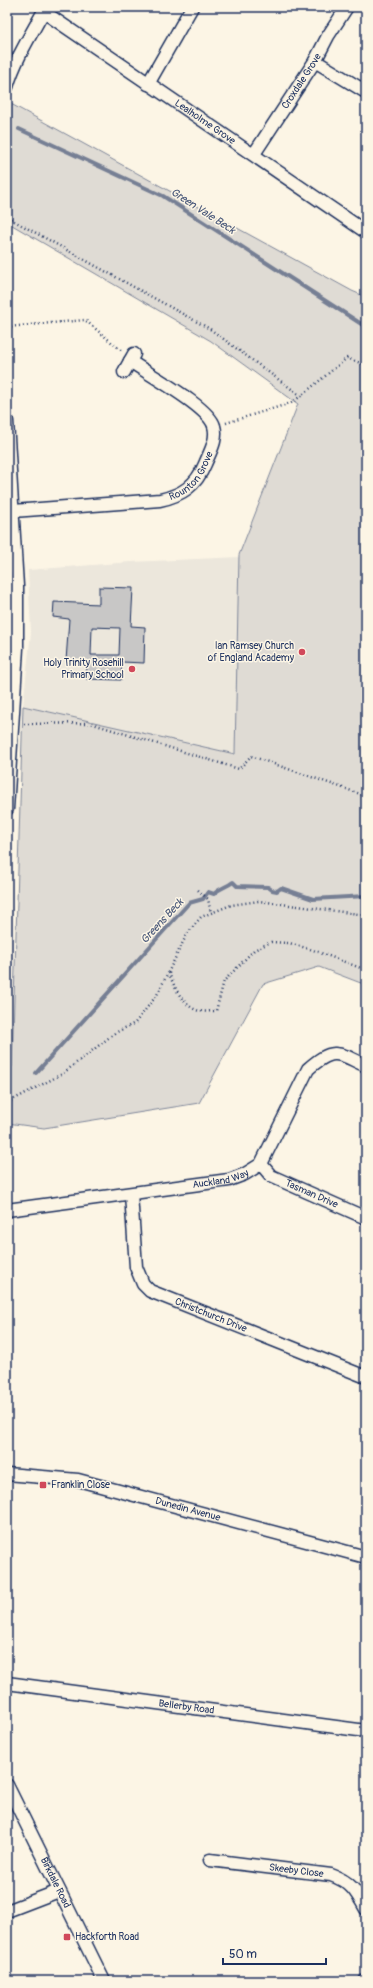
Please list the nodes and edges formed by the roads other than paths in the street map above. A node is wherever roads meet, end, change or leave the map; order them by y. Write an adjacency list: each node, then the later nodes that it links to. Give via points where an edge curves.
1 (192, 7): 5 (street)
2 (347, 7): 4 (street, Croxdale Grove)
3 (45, 9): 5 (street, Lealholme Grove); 6 (street)
4 (314, 61): 7 (street); 8 (street, Croxdale Grove)
5 (148, 84): 8 (street, Lealholme Grove)
6 (7, 87)
7 (366, 92)
8 (254, 154): 9 (street, Lealholme Grove)
9 (366, 232)
10 (124, 372): 12 (street, Rounton Grove, via 132,358 202,409 214,425 215,439 200,476 191,487 176,496 160,500)
11 (7, 421): 12 (street)
12 (13, 511): 13 (street, via 19,722)
13 (7, 809)
14 (366, 1066): 15 (street, Auckland Way, via 340,1053 321,1058 308,1069)
15 (260, 1164): 16 (street, Auckland Way, via 245,1174 229,1180); 18 (street, Tasman Drive, via 271,1176)
16 (131, 1194): 17 (street, Auckland Way); 19 (street, Christchurch Drive, via 136,1266 141,1280 150,1290)
17 (7, 1210)
18 (366, 1218)
19 (366, 1377)
20 (7, 1474): 21 (street, Dunedin Avenue, via 78,1480)
21 (366, 1557)
22 (7, 1683): 23 (street, Bellerby Road)
23 (366, 1731)
24 (7, 1785): 26 (street, Birkdale Road)
25 (210, 1860): 27 (street, Skeeby Close, via 331,1875 345,1880)
26 (59, 1891): 28 (street); 29 (street, Birkdale Road)
27 (366, 1909)
28 (7, 1911)
29 (104, 1981)

